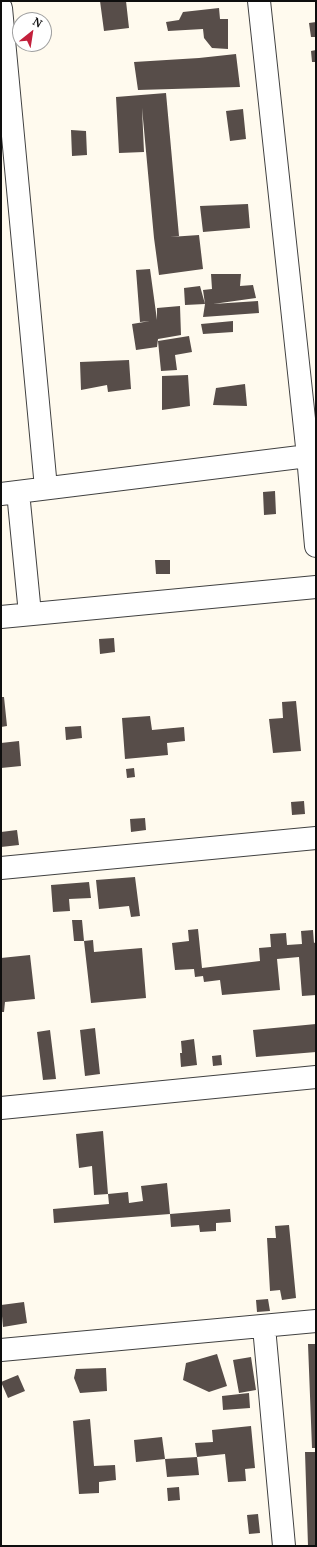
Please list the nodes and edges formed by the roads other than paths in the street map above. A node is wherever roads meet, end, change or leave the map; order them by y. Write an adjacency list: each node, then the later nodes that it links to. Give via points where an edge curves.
1 (259, 1): 3 (street)
2 (1, 8): 4 (street)
3 (312, 455): 4 (street); 6 (street)
4 (46, 488): 5 (street)
5 (10, 493): 8 (street)
6 (316, 546)
7 (316, 587): 8 (street)
8 (30, 614): 9 (street)
9 (1, 617)
10 (316, 838): 11 (street)
11 (1, 868)
12 (316, 1077): 13 (street)
13 (1, 1108)
14 (316, 1321): 15 (street)
15 (264, 1326): 16 (street); 17 (street)
16 (1, 1350)
17 (284, 1546)

